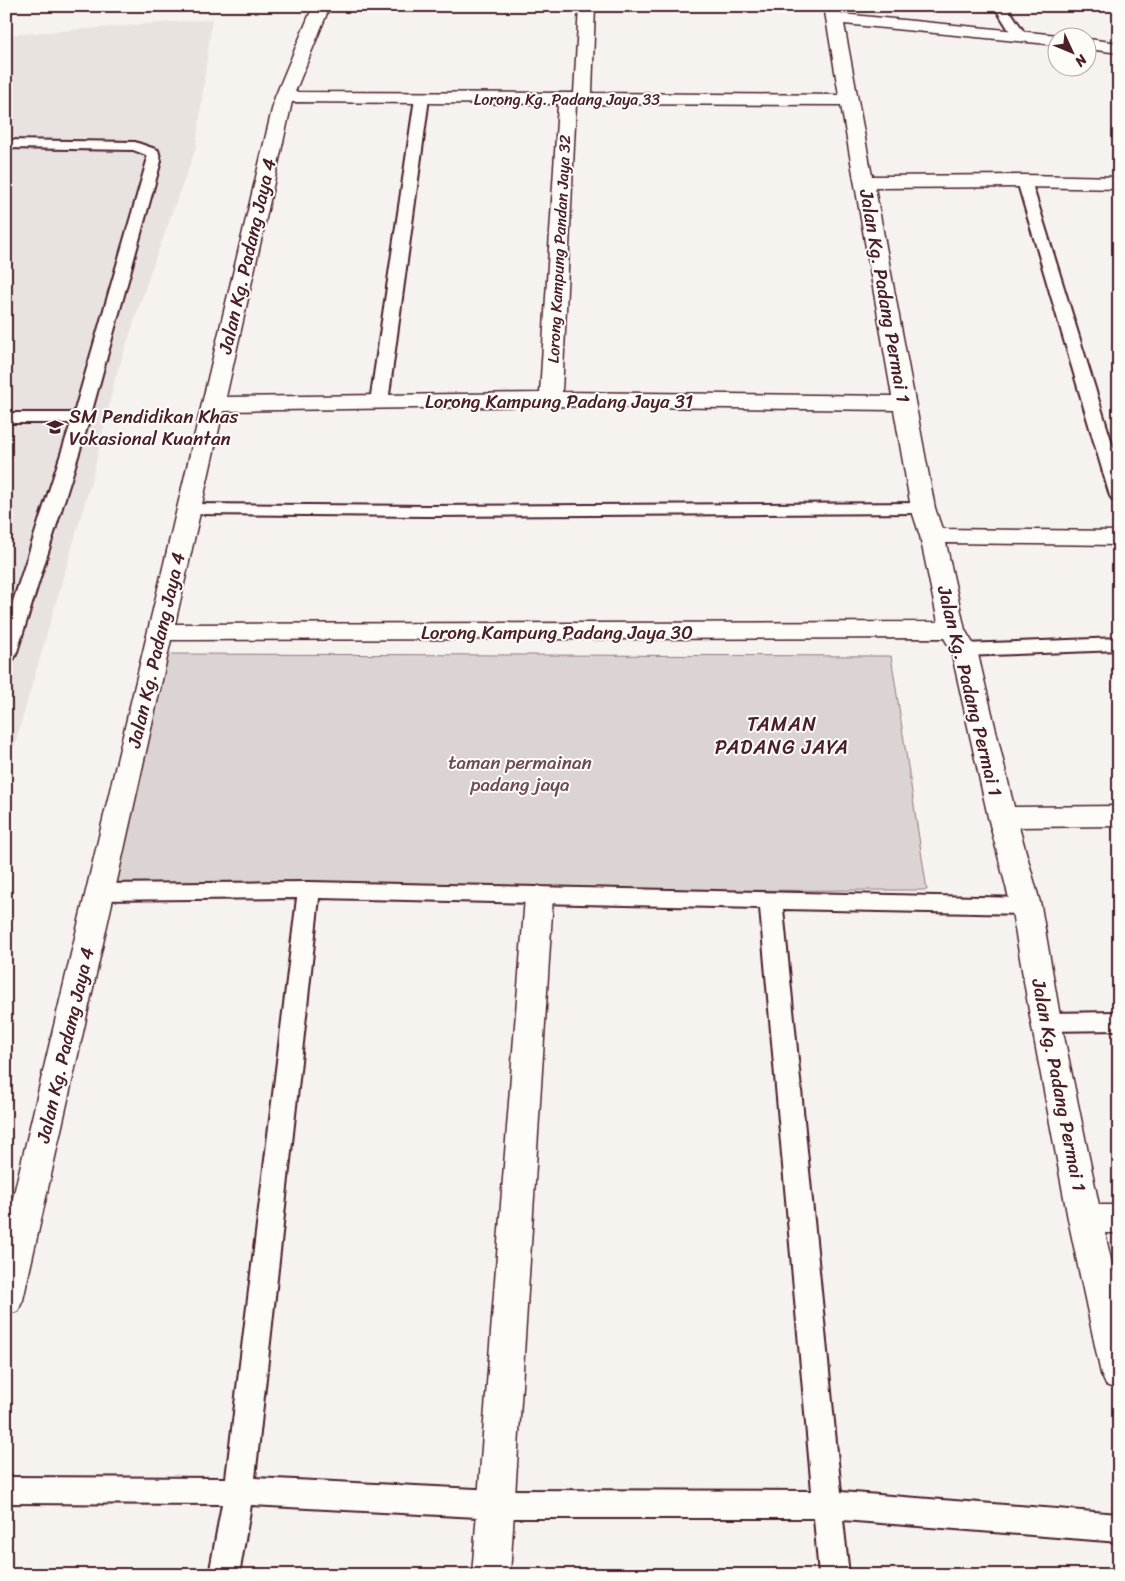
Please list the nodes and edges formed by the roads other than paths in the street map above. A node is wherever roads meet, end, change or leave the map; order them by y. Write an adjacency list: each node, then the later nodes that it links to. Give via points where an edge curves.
1 (322, 6): 9 (street, Jalan Kg. Padang Jaya 4)
2 (587, 6): 11 (street, Lorong Kampung Pandan Jaya 32)
3 (1000, 6): 5 (lane)
4 (833, 12): 5 (street); 12 (street, Jalan Kg. Padang Permai 1)
5 (1018, 35): 6 (street)
6 (1048, 39)
7 (1098, 45): 8 (street)
8 (1119, 48)
9 (284, 97): 10 (street, Lorong Kg. Padang Jaya 33); 20 (street, Jalan Kg. Padang Jaya 4)
10 (422, 98): 11 (street, Lorong Kg. Padang Jaya 33); 18 (lane)
11 (575, 99): 12 (street, Lorong Kg. Padang Jaya 33); 17 (street, Lorong Kampung Pandan Jaya 32)
12 (849, 100): 15 (street, Jalan Kg. Padang Permai 1)
13 (6, 144): 22 (lane, via 114,144 153,152 154,161)
14 (1024, 181): 15 (street); 16 (street); 23 (lane)
15 (864, 182): 19 (street, Jalan Kg. Padang Permai 1)
16 (1119, 183)
17 (550, 400): 18 (street, Lorong Kampung Padang Jaya 31); 19 (street, Lorong Kampung Padang Jaya 31)
18 (379, 402): 20 (street, Lorong Kampung Padang Jaya 31)
19 (904, 403): 24 (street, Jalan Kg. Padang Permai 1)
20 (214, 404): 25 (street, Jalan Kg. Padang Jaya 4)
21 (6, 418): 22 (lane)
22 (81, 418): 31 (lane)
23 (1119, 496)
24 (923, 508): 25 (lane); 26 (street, Jalan Kg. Padang Permai 1)
25 (189, 509): 28 (street, Jalan Kg. Padang Jaya 4)
26 (932, 536): 27 (street); 29 (street, Jalan Kg. Padang Permai 1)
27 (1119, 538)
28 (161, 632): 29 (street, Lorong Kampung Padang Jaya 30); 35 (street, Jalan Kg. Padang Jaya 4)
29 (958, 640): 30 (lane); 33 (street, Jalan Kg. Padang Permai 1)
30 (1119, 644)
31 (6, 654)
32 (1119, 816): 33 (street)
33 (1002, 817): 38 (street, Jalan Kg. Padang Permai 1)
34 (309, 890): 35 (lane); 36 (lane); 46 (lane)
35 (100, 892): 43 (street, Jalan Kg. Padang Jaya 4)
36 (539, 897): 37 (lane); 47 (street)
37 (771, 901): 38 (lane); 48 (lane)
38 (1026, 906): 40 (street, Jalan Kg. Padang Permai 1)
39 (1119, 1021): 40 (lane)
40 (1046, 1022): 41 (street, Jalan Kg. Padang Permai 1)
41 (1085, 1219): 42 (street); 44 (street, Jalan Kg. Padang Permai 1)
42 (1119, 1219)
43 (6, 1300)
44 (1119, 1374)
45 (6, 1490): 46 (lane)
46 (239, 1491): 47 (lane); 50 (lane)
47 (496, 1504): 48 (lane); 51 (street)
48 (829, 1505): 49 (lane); 52 (lane)
49 (1119, 1528)
50 (224, 1575)
51 (491, 1575)
52 (834, 1575)

